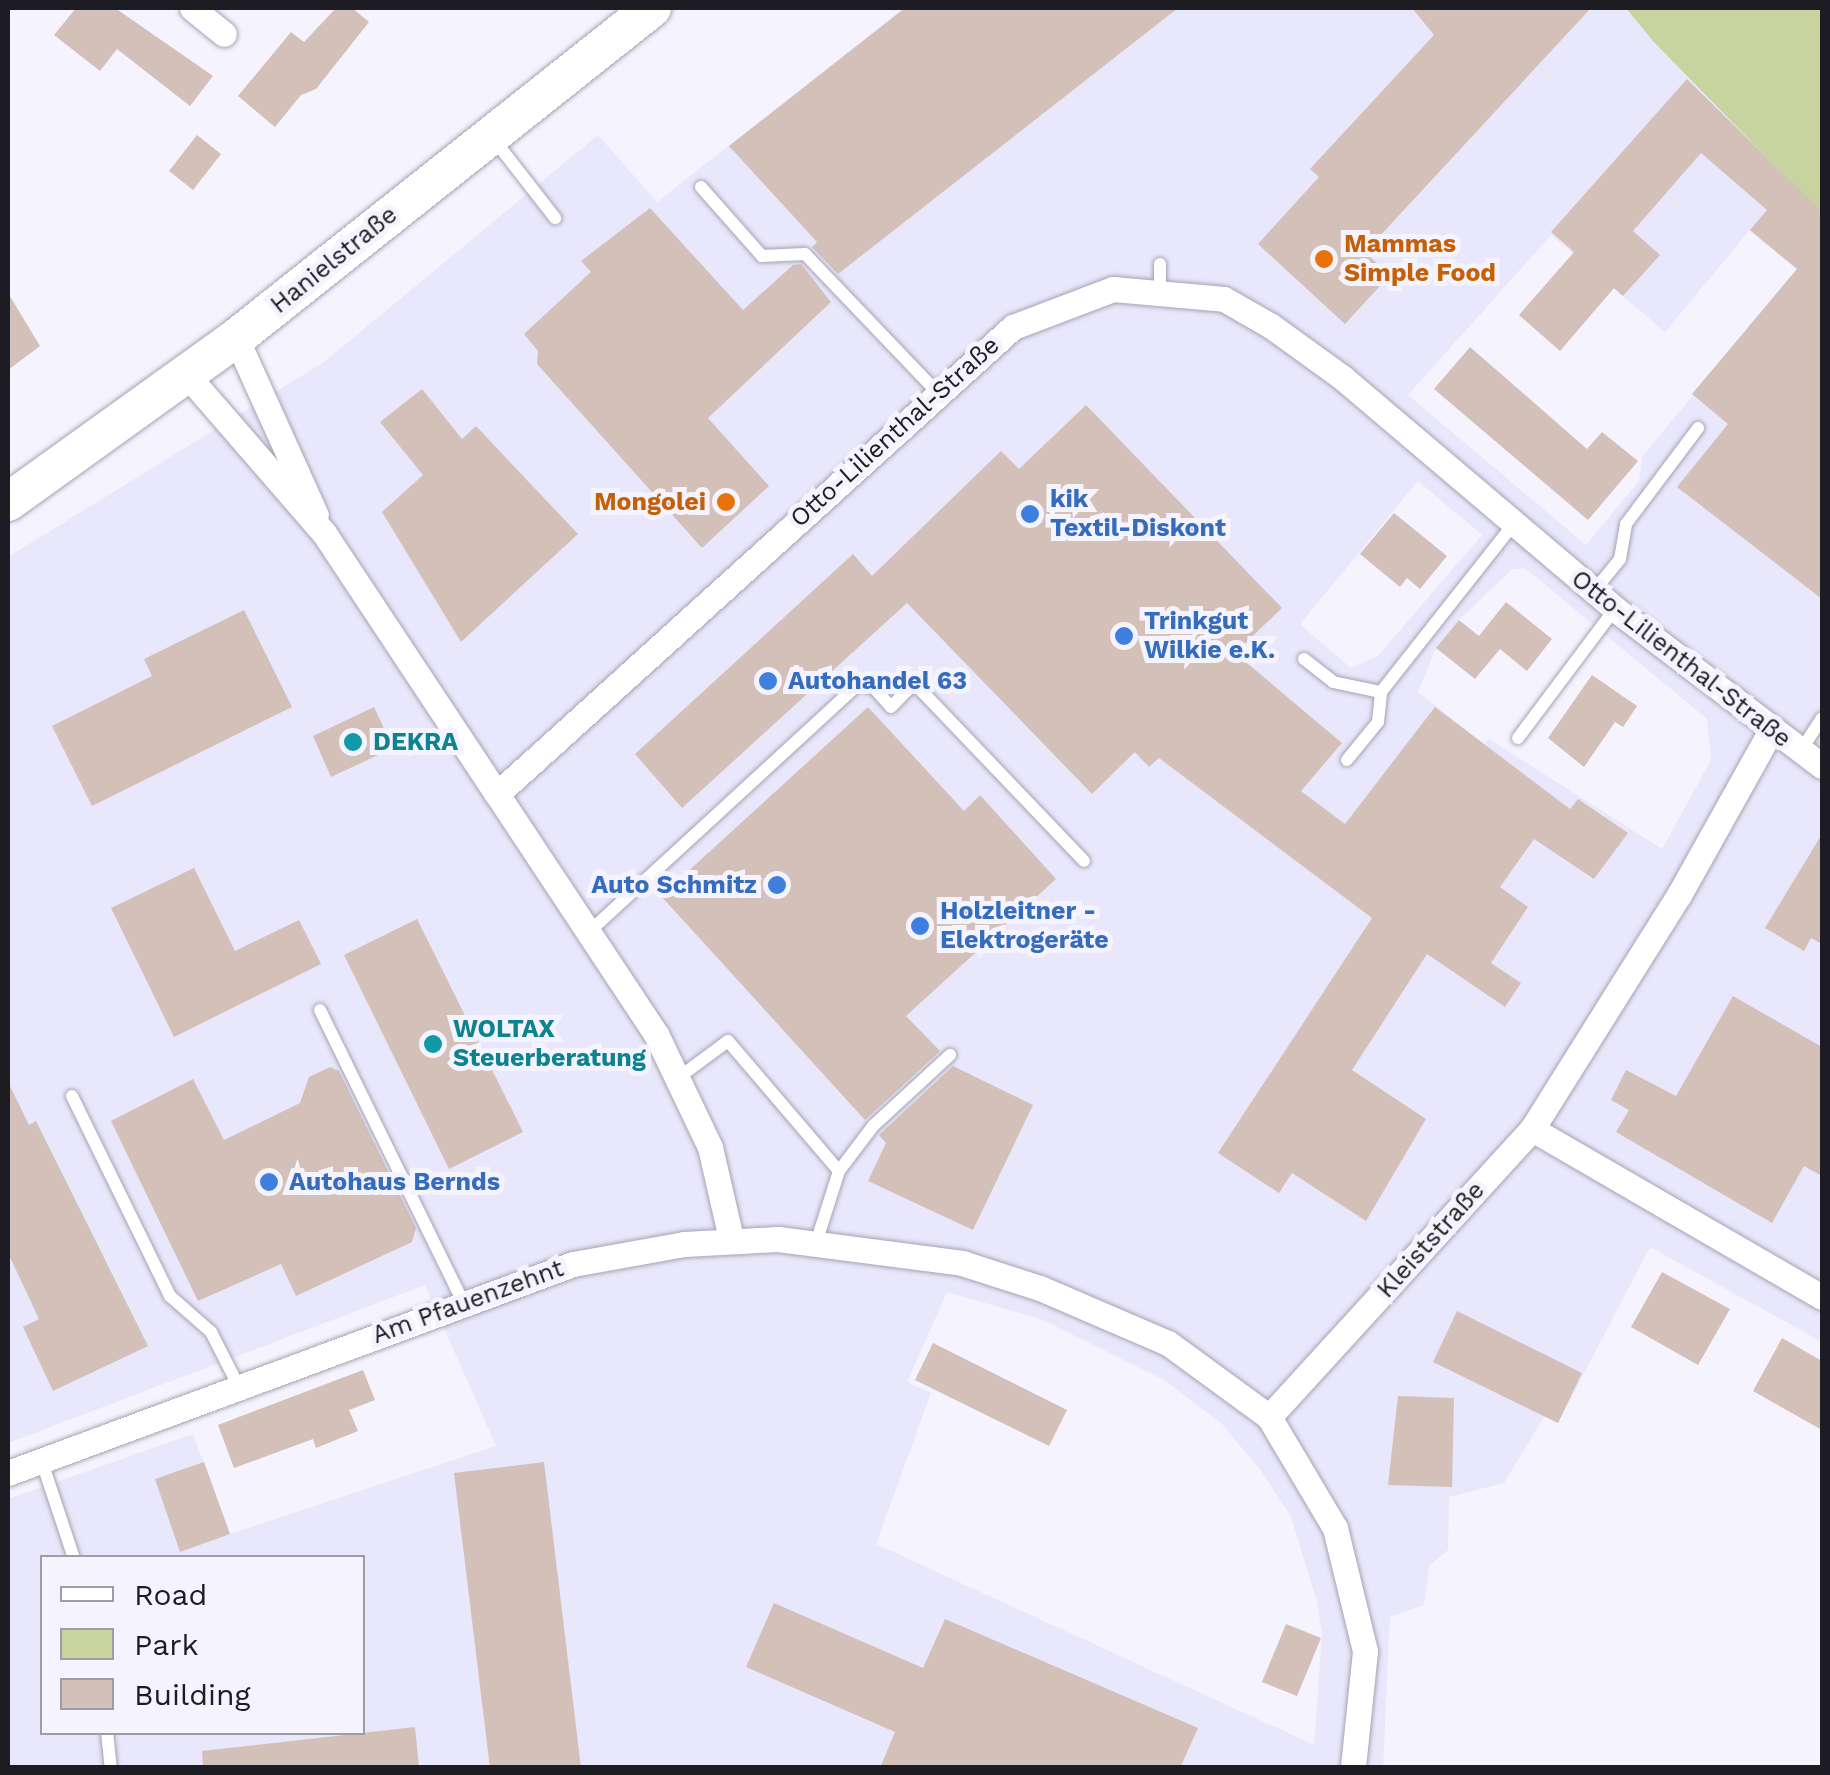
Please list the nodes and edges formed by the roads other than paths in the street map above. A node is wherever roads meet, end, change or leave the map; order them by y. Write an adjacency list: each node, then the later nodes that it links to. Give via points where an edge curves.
1 (192, 8): 3 (street)
2 (652, 8): 4 (main road, Hanielstraße)
3 (224, 34)
4 (490, 135): 6 (lane); 7 (main road, Hanielstraße)
5 (701, 187): 9 (lane, via 762,256 805,254)
6 (555, 218)
7 (236, 338): 8 (main road, Hanielstraße); 13 (street)
8 (187, 374): 11 (main road, Hanielstraße); 13 (street)
9 (936, 392): 12 (street, Otto-Lilienthal-Straße, via 1013,327 1064,303 1160,276 1224,299 1272,326); 24 (street, Otto-Lilienthal-Straße)
10 (1698, 428): 14 (lane, via 1626,524 1620,559)
11 (8, 502)
12 (1513, 525): 14 (street, Otto-Lilienthal-Straße); 17 (lane)
13 (324, 533): 24 (street)
14 (1594, 592): 15 (street, Otto-Lilienthal-Straße)
15 (1615, 609): 19 (street, Otto-Lilienthal-Straße); 20 (lane)
16 (1304, 659): 17 (lane, via 1333,682)
17 (1381, 692): 22 (lane, via 1378,722)
18 (1822, 718): 21 (lane)
19 (1770, 732): 21 (street, Otto-Lilienthal-Straße); 31 (street, Kleiststraße, via 1679,895)
20 (1518, 738)
21 (1800, 752): 23 (street, Otto-Lilienthal-Straße)
22 (1347, 760)
23 (1822, 766)
24 (497, 794): 26 (street)
25 (1084, 861): 26 (lane, via 914,683 891,706 874,688 859,684)
26 (590, 931): 29 (street)
27 (320, 1010): 36 (lane)
28 (950, 1055): 32 (lane, via 874,1126)
29 (678, 1078): 32 (lane, via 728,1041); 33 (street, via 710,1147)
30 (72, 1096): 37 (lane, via 170,1296 210,1332)
31 (1532, 1129): 35 (street); 38 (street, Kleiststraße)
32 (839, 1171): 34 (lane)
33 (731, 1240): 34 (street, Am Pfauenzehnt); 36 (street, Am Pfauenzehnt, via 572,1264)
34 (816, 1240): 38 (street, Am Pfauenzehnt, via 962,1263 1040,1288 1168,1343)
35 (1822, 1297)
36 (462, 1302): 37 (street, Am Pfauenzehnt)
37 (239, 1387): 39 (street, Am Pfauenzehnt)
38 (1269, 1418): 44 (street, via 1335,1528 1365,1651)
39 (42, 1462): 40 (street, Am Pfauenzehnt); 41 (lane)
40 (8, 1474)
41 (73, 1555)
42 (107, 1735): 43 (lane)
43 (111, 1768)
44 (1353, 1768)

